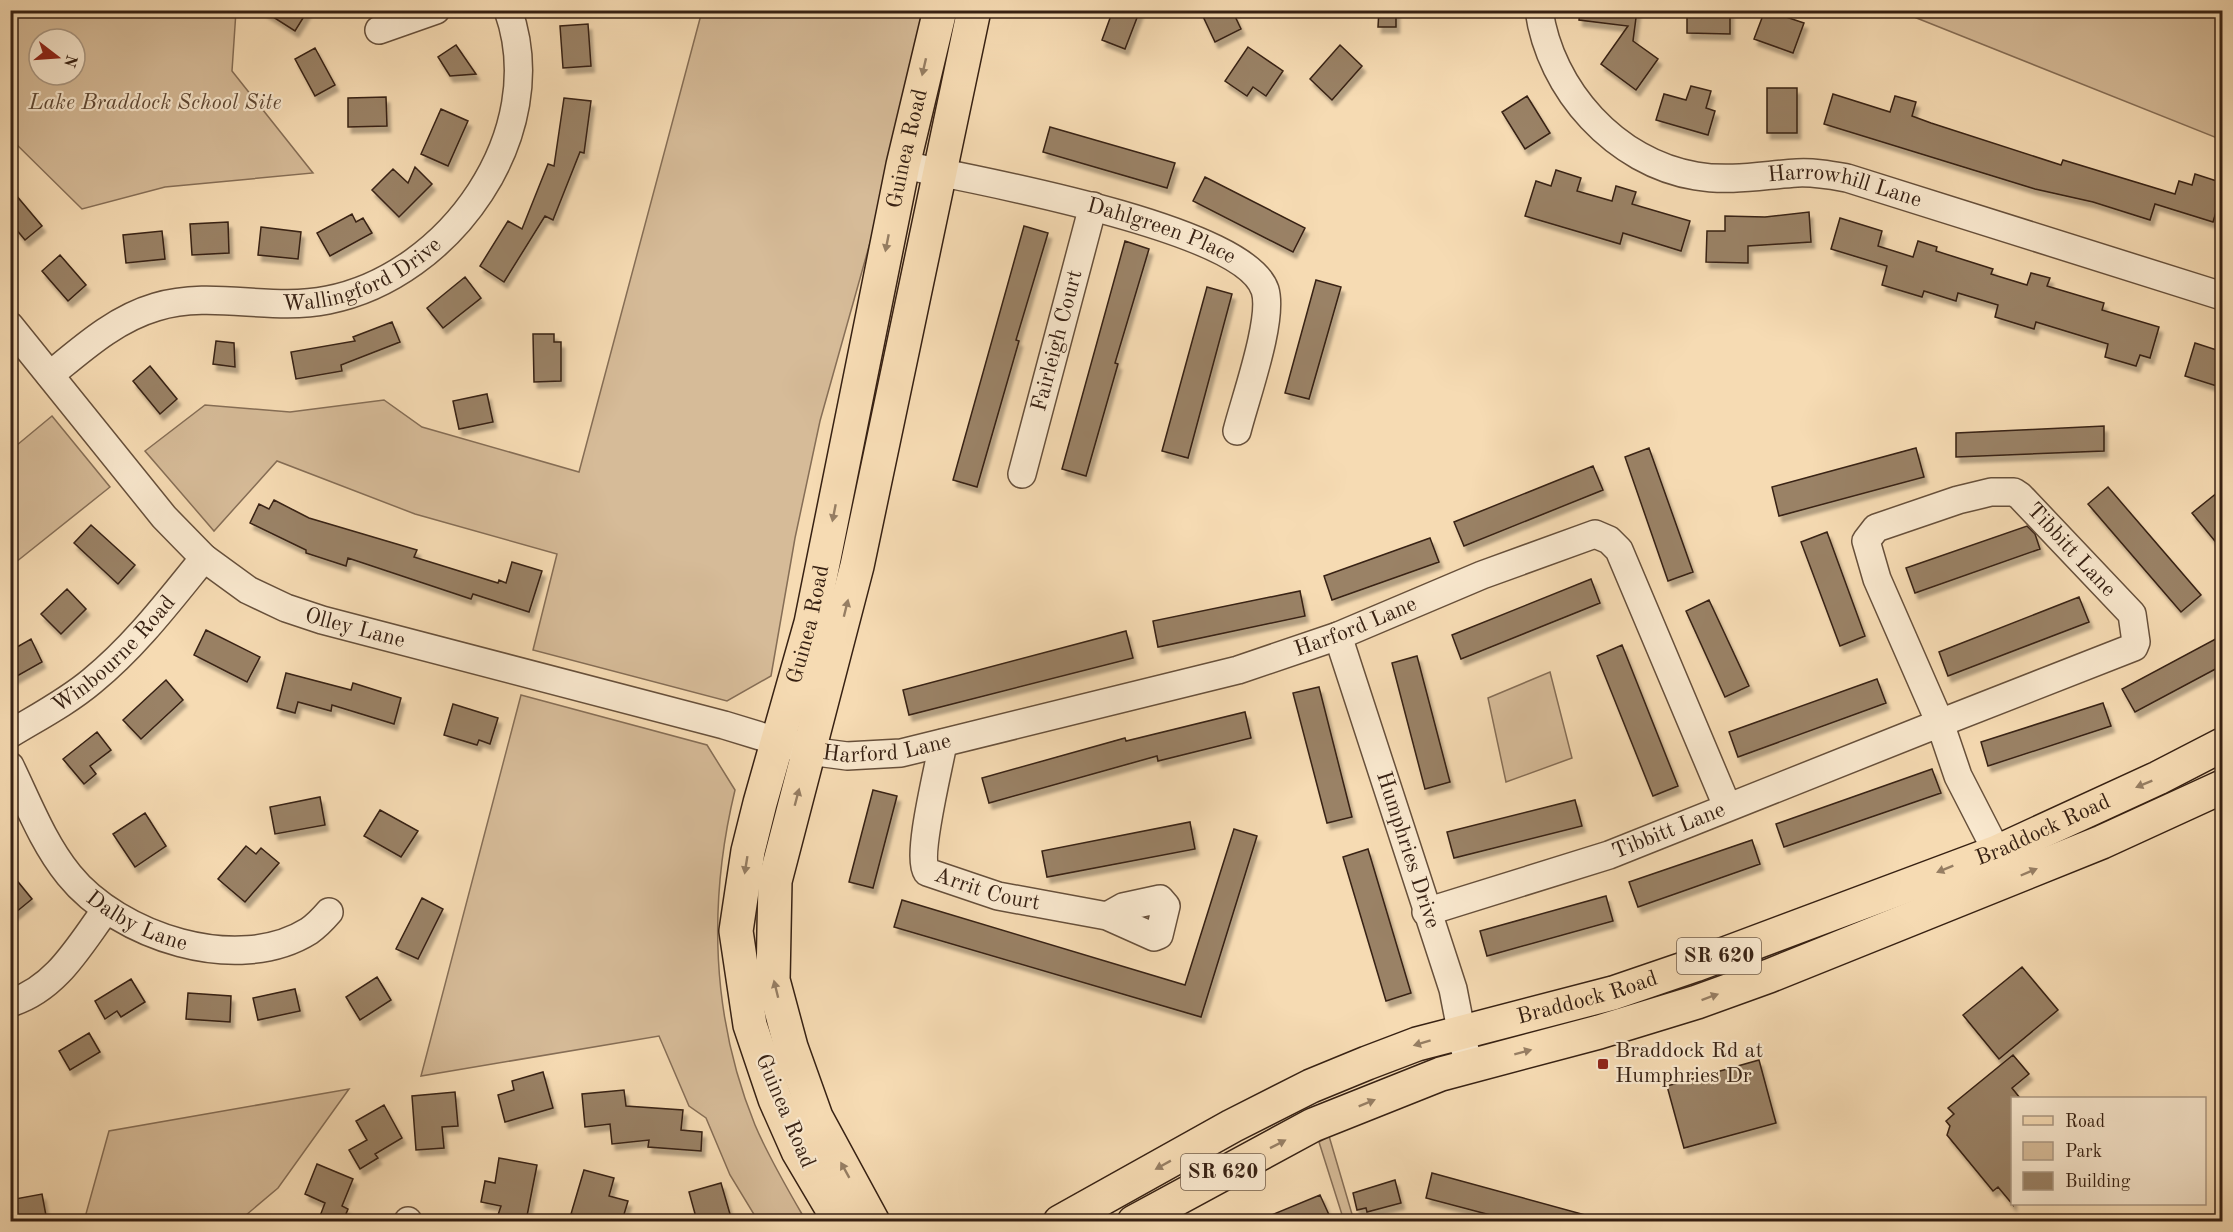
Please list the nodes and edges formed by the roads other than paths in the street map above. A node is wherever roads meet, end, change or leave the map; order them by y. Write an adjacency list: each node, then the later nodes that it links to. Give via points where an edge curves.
1 (436, 10): 6 (street)
2 (508, 10): 12 (street, Wallingford Drive, via 516,43 517,70 512,113 500,155 462,219 418,260 391,276 328,300 269,305 203,299 156,307 117,323)
3 (940, 10): 7 (main road, Guinea Road, one-way to 7)
4 (974, 10): 8 (main road, Guinea Road)
5 (1539, 10): 10 (street, Harrowhill Lane, via 1554,62 1577,101 1606,132 1658,165 1715,178 1813,173 1847,178)
6 (379, 30)
7 (903, 165): 8 (street, Dahlgreen Place); 19 (main road, Guinea Road, one-way to 19, via 812,623)
8 (938, 172): 9 (street, Dahlgreen Place); 21 (main road, Guinea Road, one-way to 8, via 857,566)
9 (1093, 206): 13 (street, Dahlgreen Place, via 1204,245 1258,277 1265,291 1267,313); 14 (street, Fairleigh Court)
10 (2223, 296)
11 (10, 326): 12 (street, Olley Lane)
12 (50, 375): 15 (street, Olley Lane, via 164,516)
13 (1237, 431)
14 (1022, 474)
15 (204, 558): 18 (street, Winbourne Road, via 131,645 93,681); 19 (street, Olley Lane, via 248,590 322,620)
16 (1338, 636): 20 (street, Harford Lane, via 1238,670); 25 (street, Harford Lane, via 1482,575 1595,534 1609,540 1619,550); 30 (street, Humphries Drive)
17 (1940, 723): 17 (street, Tibbitt Lane, via 1877,579 1866,541 1876,528 1958,500 1991,492 2013,492 2132,614 2136,642 2134,647); 25 (street, Tibbitt Lane); 26 (street, Tibbitt Lane, via 1958,776)
18 (10, 734)
19 (779, 741): 21 (street, Olley Lane); 36 (main road, Guinea Road, one-way to 36, via 748,851 736,931 750,1025 775,1099 798,1151)
20 (944, 744): 21 (street, Harford Lane, via 901,753 848,756); 31 (street, Arrit Court, via 924,843 922,865 927,872 998,896)
21 (809, 751): 37 (main road, Guinea Road, one-way to 21, via 816,1117 773,980 775,881)
22 (2210, 752): 24 (main road); 26 (main road, Braddock Road / SR 620, one-way to 26)
23 (10, 766): 28 (street, Dalby Lane, via 55,855)
24 (2220, 792): 32 (main road, Braddock Road / SR 620, one-way to 24)
25 (1727, 806): 30 (street, Tibbitt Lane, via 1609,855)
26 (1997, 852): 27 (main road, Braddock Road / SR 620, one-way to 27)
27 (1911, 883): 32 (main road, via 1904,900 1860,922); 34 (main road, Braddock Road / SR 620, via 1613,993)
28 (105, 911): 29 (street, Dalby Lane, via 184,944 217,949 248,949 291,940 310,930); 33 (street, via 59,973 37,992)
29 (329, 912)
30 (1426, 912): 34 (street, Humphries Drive)
31 (1107, 916)
32 (1853, 942): 35 (main road, Braddock Road / SR 620, one-way to 32, via 1697,1002)
33 (13, 1002)
34 (1463, 1031): 35 (street, Humphries Drive); 38 (main road, Braddock Road / SR 620, one-way to 38, via 1417,1044 1311,1086)
35 (1467, 1066): 39 (main road, Braddock Road / SR 620, one-way to 35, via 1313,1125)
36 (840, 1221)
37 (873, 1221)
38 (1060, 1221)
39 (1134, 1221)

